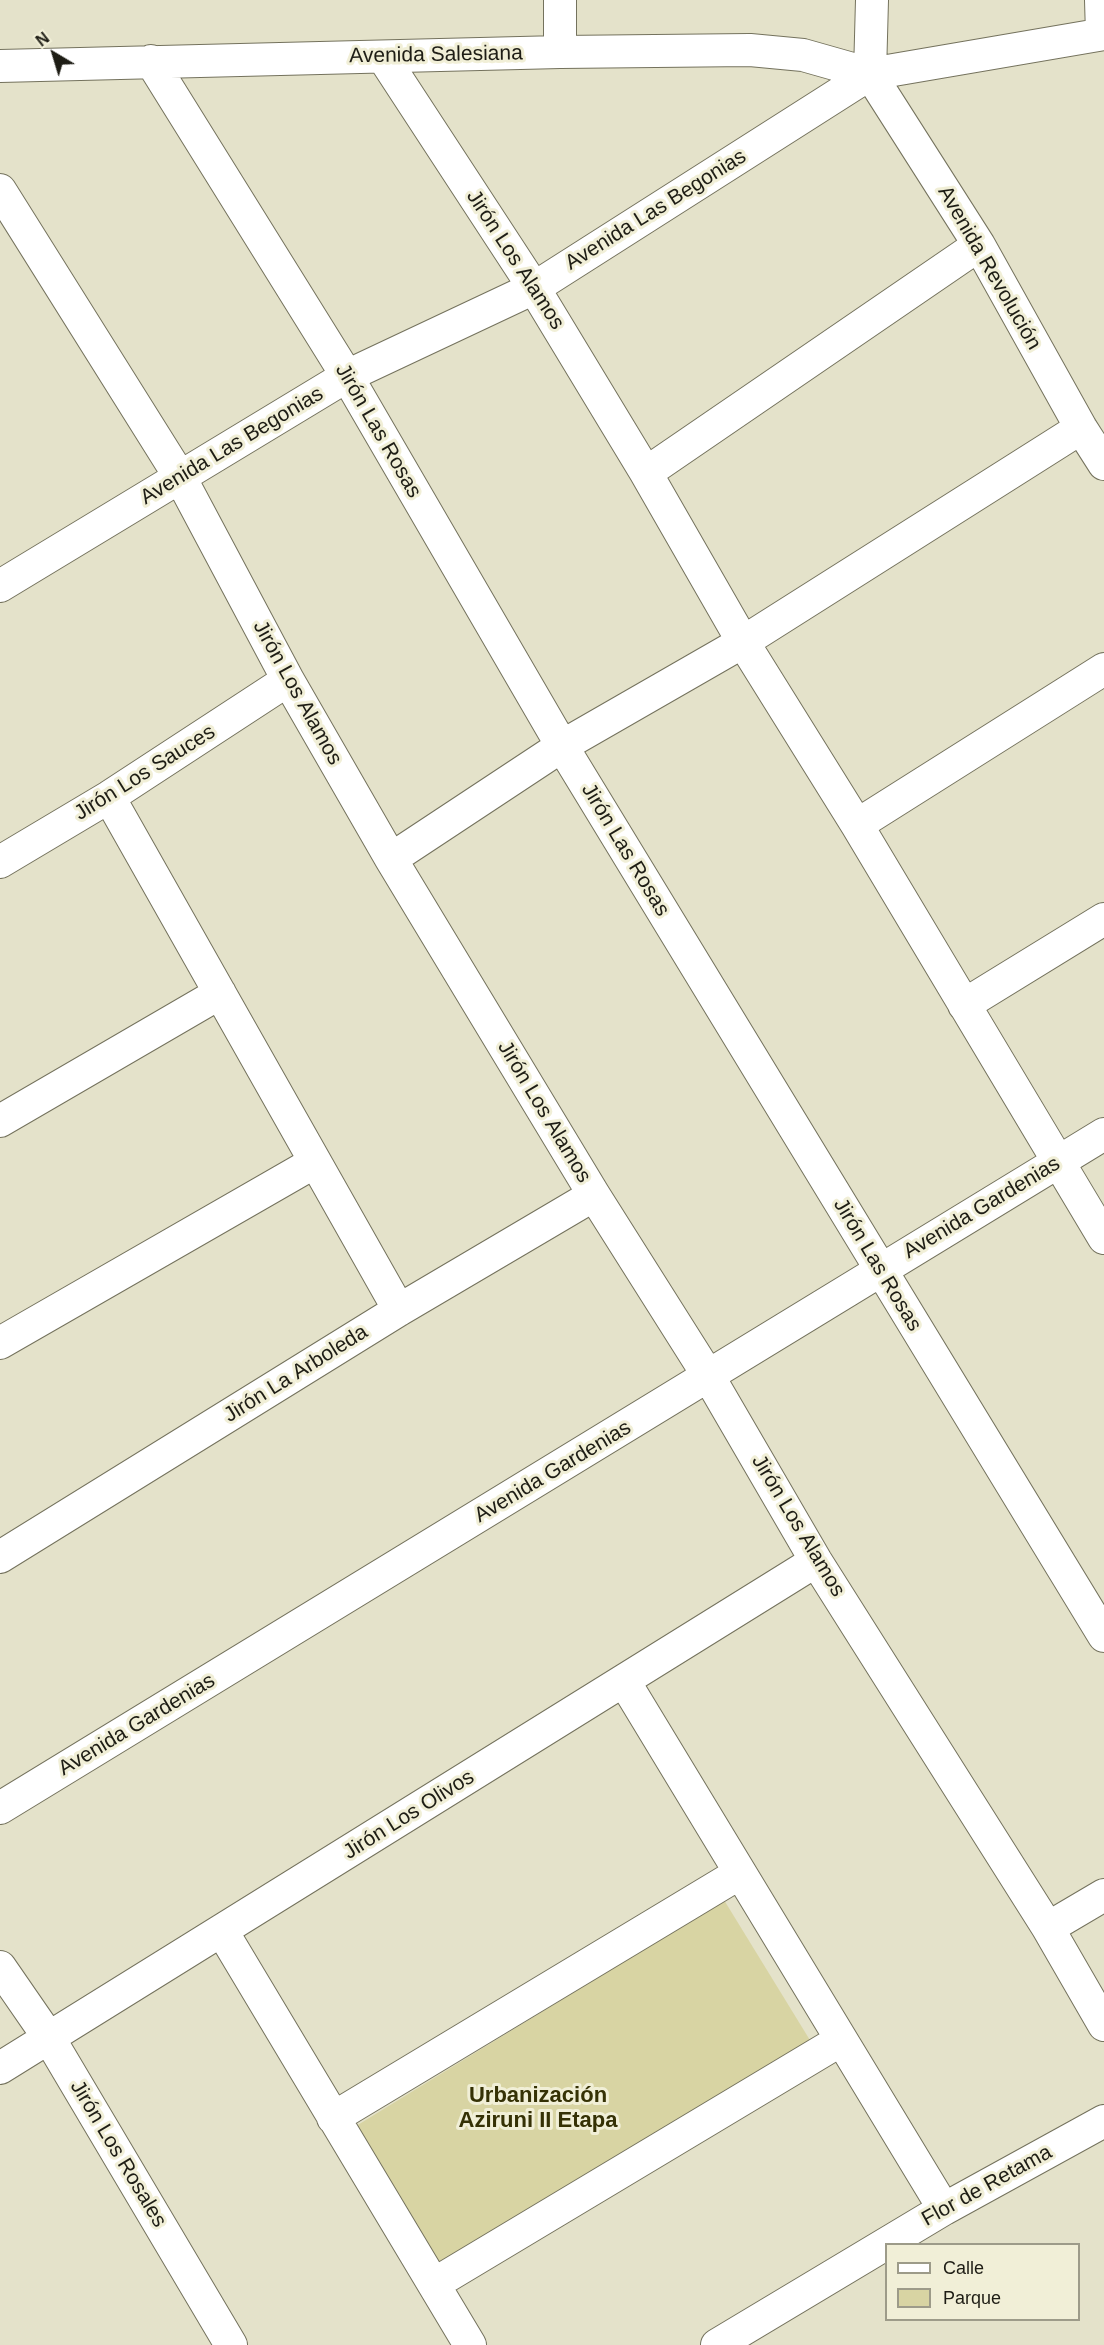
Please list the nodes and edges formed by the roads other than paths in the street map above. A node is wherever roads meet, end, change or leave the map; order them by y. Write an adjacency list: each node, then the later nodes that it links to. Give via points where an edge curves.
1 (560, 0): 5 (street)
2 (872, 0): 9 (street)
3 (1101, 0): 4 (street)
4 (1103, 34): 9 (street)
5 (560, 52): 6 (street, Avenida Salesiana); 9 (street, Avenida Salesiana, via 750,50 803,56)
6 (383, 57): 7 (street, Avenida Salesiana); 12 (street, Jirón Los Alamos)
7 (151, 61): 8 (street, Avenida Salesiana); 13 (street, Jirón Las Rosas)
8 (0, 66)
9 (870, 74): 11 (street, Avenida Revolución); 12 (street, Avenida Las Begonias)
10 (0, 190): 17 (street, Jirón Los Alamos)
11 (979, 245): 14 (street, Avenida Revolución); 16 (street)
12 (534, 288): 13 (street, Avenida Las Begonias); 16 (street, Jirón Los Alamos)
13 (347, 376): 17 (street, Avenida Las Begonias); 22 (street, Jirón Las Rosas)
14 (1081, 428): 15 (street, Avenida Revolución); 19 (street)
15 (1104, 464)
16 (646, 473): 19 (street, Jirón Los Alamos)
17 (180, 477): 18 (street, Avenida Las Begonias); 21 (street, Jirón Los Alamos)
18 (0, 586)
19 (743, 642): 22 (street); 24 (street, Jirón Los Alamos)
20 (1104, 669): 24 (street)
21 (288, 680): 23 (street, Jirón Los Sauces); 25 (street, Jirón Los Alamos)
22 (562, 746): 25 (street); 36 (street, Jirón Las Rosas)
23 (109, 797): 26 (street, Jirón Los Sauces); 28 (street)
24 (857, 825): 29 (street, Jirón Los Alamos)
25 (391, 859): 34 (street, Jirón Los Alamos)
26 (0, 862)
27 (1104, 918): 29 (street)
28 (220, 993): 30 (street); 32 (street)
29 (964, 1005): 33 (street, Jirón Los Alamos)
30 (0, 1121)
31 (1104, 1134): 33 (street, Avenida Gardenias)
32 (315, 1162): 37 (street); 38 (street)
33 (1059, 1162): 35 (street, Jirón Los Alamos); 36 (street, Avenida Gardenias)
34 (594, 1195): 37 (street, Jirón La Arboleda); 39 (street, Jirón Los Alamos)
35 (1104, 1238)
36 (880, 1270): 39 (street, Avenida Gardenias); 42 (street, Jirón Las Rosas)
37 (399, 1310): 40 (street, Jirón La Arboleda)
38 (0, 1343)
39 (709, 1377): 41 (street, Jirón Los Alamos); 44 (street, Avenida Gardenias)
40 (0, 1557)
41 (816, 1561): 43 (street, Jirón Los Olivos); 47 (street, Jirón Los Alamos)
42 (1104, 1636)
43 (624, 1681): 45 (street); 48 (street, Jirón Los Olivos)
44 (0, 1808)
45 (740, 1873): 52 (street); 54 (street)
46 (1104, 1894): 47 (street)
47 (1048, 1928): 50 (street, Jirón Los Alamos)
48 (222, 1931): 51 (street, Jirón Los Olivos); 54 (street)
49 (0, 1967): 51 (street, Jirón Los Rosales)
50 (1104, 2025)
51 (49, 2038): 53 (street, Jirón Los Olivos); 60 (street, Jirón Los Rosales)
52 (841, 2040): 56 (street); 59 (street)
53 (0, 2068)
54 (333, 2118): 59 (street)
55 (1104, 2121): 56 (street, Flor de Retama)
56 (944, 2209): 57 (street, Flor de Retama)
57 (887, 2243)
58 (885, 2244): 62 (street, Flor de Retama)
59 (434, 2284): 61 (street)
60 (231, 2345)
61 (470, 2345)
62 (717, 2345)

